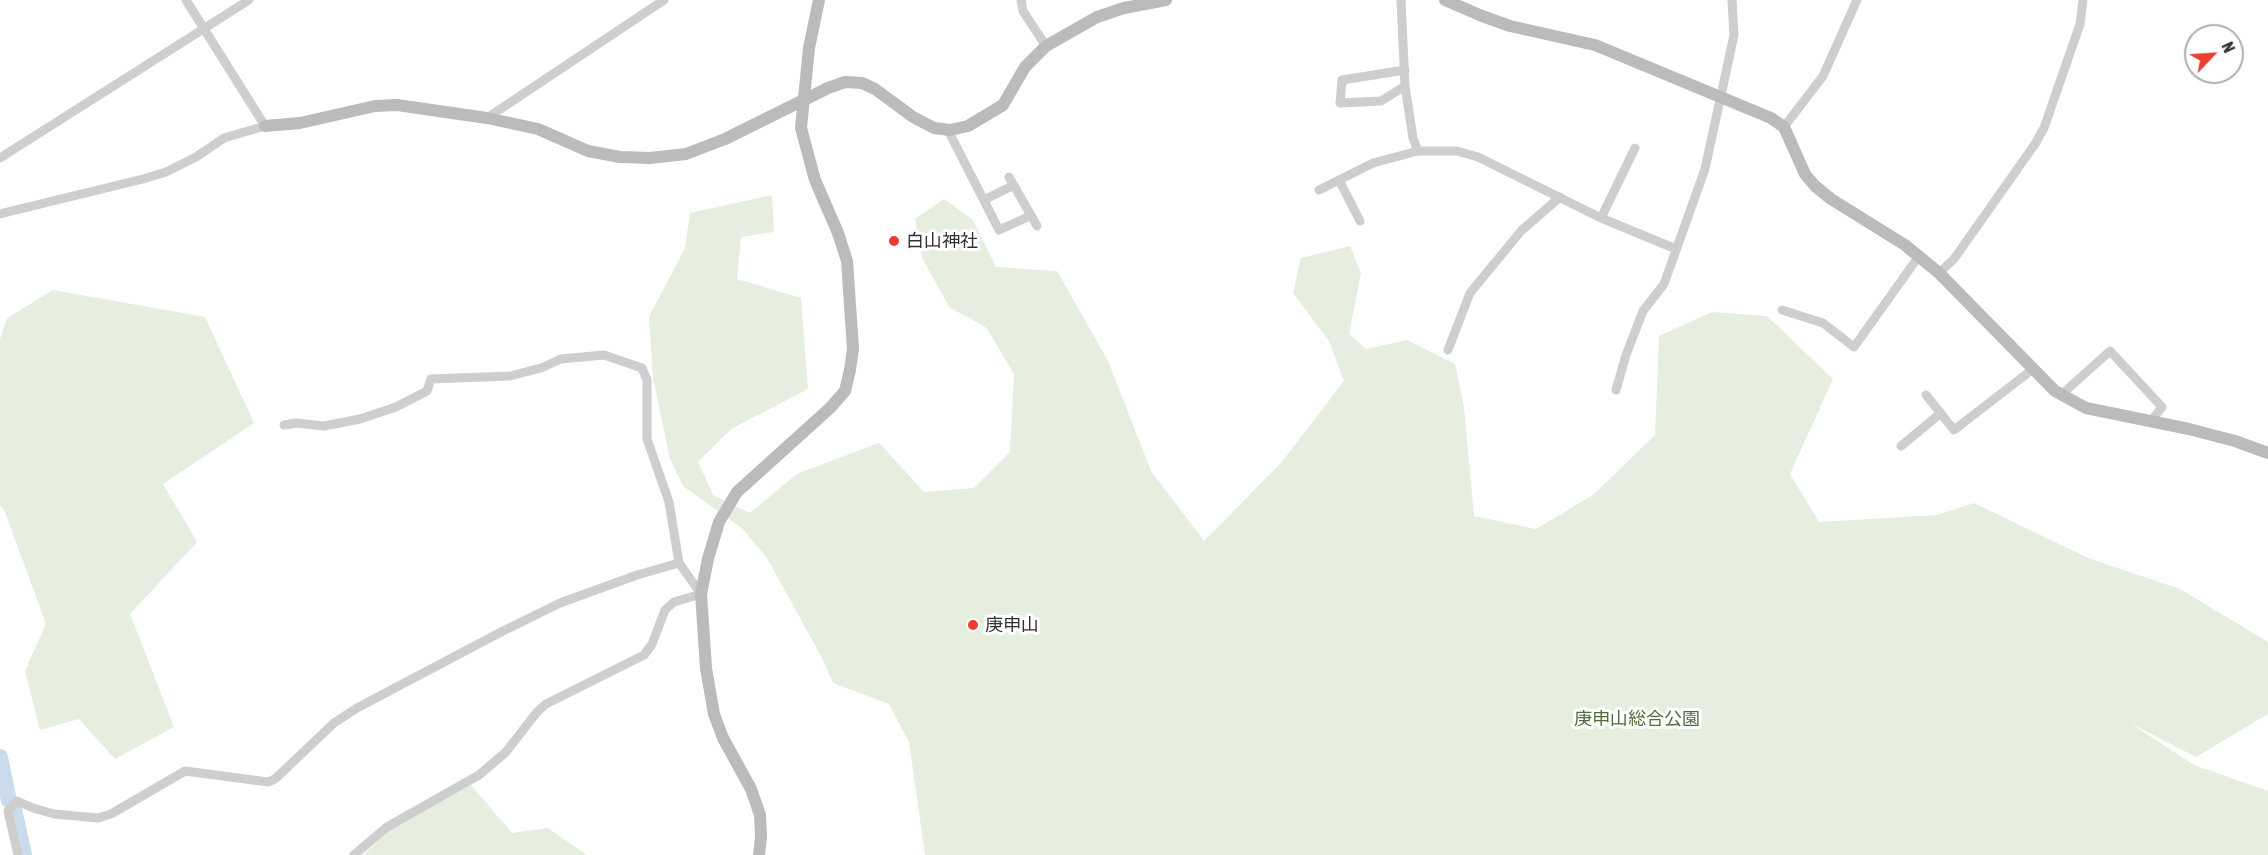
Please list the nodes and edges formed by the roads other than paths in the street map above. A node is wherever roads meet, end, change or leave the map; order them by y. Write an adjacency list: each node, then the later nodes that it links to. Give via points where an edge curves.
1 (186, 0): 12 (street)
2 (249, 0): 12 (street)
3 (664, 0): 18 (street)
4 (819, 0): 17 (street)
5 (1021, 0): 13 (street, via 1023,11)
6 (1166, 0): 13 (street, via 1097,17)
7 (1401, 0): 14 (street)
8 (1445, 0): 16 (street, via 1510,26 1595,45)
9 (1732, 0): 16 (street, via 1734,34)
10 (1857, 0): 20 (street, via 1823,76)
11 (2083, 0): 36 (street, via 2080,24 2036,144)
12 (204, 29): 19 (street); 24 (street)
13 (1046, 46): 21 (street, via 1025,67 1004,105 968,126)
14 (1405, 70): 15 (street); 15 (street, via 1342,80 1340,104 1381,100)
15 (1405, 87): 23 (street)
16 (1719, 96): 20 (street, via 1760,111); 34 (street, via 1705,169)
17 (803, 101): 18 (street, via 686,154 650,158 588,151 538,129); 21 (street, via 828,87 862,83 913,117 934,128); 49 (street, via 801,128 815,180 847,261 853,349 850,370 845,391 830,408 737,492 719,522)
18 (487, 118): 19 (street, via 397,105)
19 (265, 126): 29 (street, via 224,138 196,157 143,179)
20 (1784, 128): 35 (street, via 1805,174 1815,186)
21 (950, 130): 28 (street)
22 (1635, 148): 31 (street)
23 (1418, 151): 25 (street, via 1373,163); 27 (street, via 1468,154)
24 (0, 158)
25 (1340, 180): 26 (street); 32 (street)
26 (1319, 190)
27 (1560, 197): 31 (street); 38 (street, via 1521,231 1470,293)
28 (984, 200): 30 (street, via 999,230); 30 (street, via 1010,182)
29 (0, 214)
30 (1030, 216): 33 (street)
31 (1601, 218): 34 (street)
32 (1360, 222)
33 (1037, 226)
34 (1676, 249): 40 (street, via 1664,284 1643,311)
35 (1919, 256): 36 (street); 37 (street, via 1854,347 1823,323)
36 (1939, 273): 39 (street)
37 (1782, 310)
38 (1448, 350)
39 (2033, 369): 42 (street); 43 (street, via 1954,430)
40 (1616, 390)
41 (1926, 395): 43 (street)
42 (2061, 395): 44 (street, via 2086,408); 44 (street, via 2110,351 2162,407)
43 (1941, 413): 46 (street)
44 (2151, 422): 47 (street, via 2235,441)
45 (284, 425): 48 (street, via 324,426 360,419 427,391 431,379 510,376 561,359 604,355 642,368 647,380 648,440 669,502)
46 (1901, 446)
47 (2268, 453)
48 (679, 563): 49 (street); 50 (street, via 560,603 357,708 334,723 268,782 185,771 98,818 54,814 17,801 8,811)
49 (701, 594): 51 (street, via 674,602 665,610 644,655 546,704 506,752 479,775 387,827); 52 (street, via 714,714 760,815)
50 (18, 855)
51 (354, 855)
52 (759, 855)

